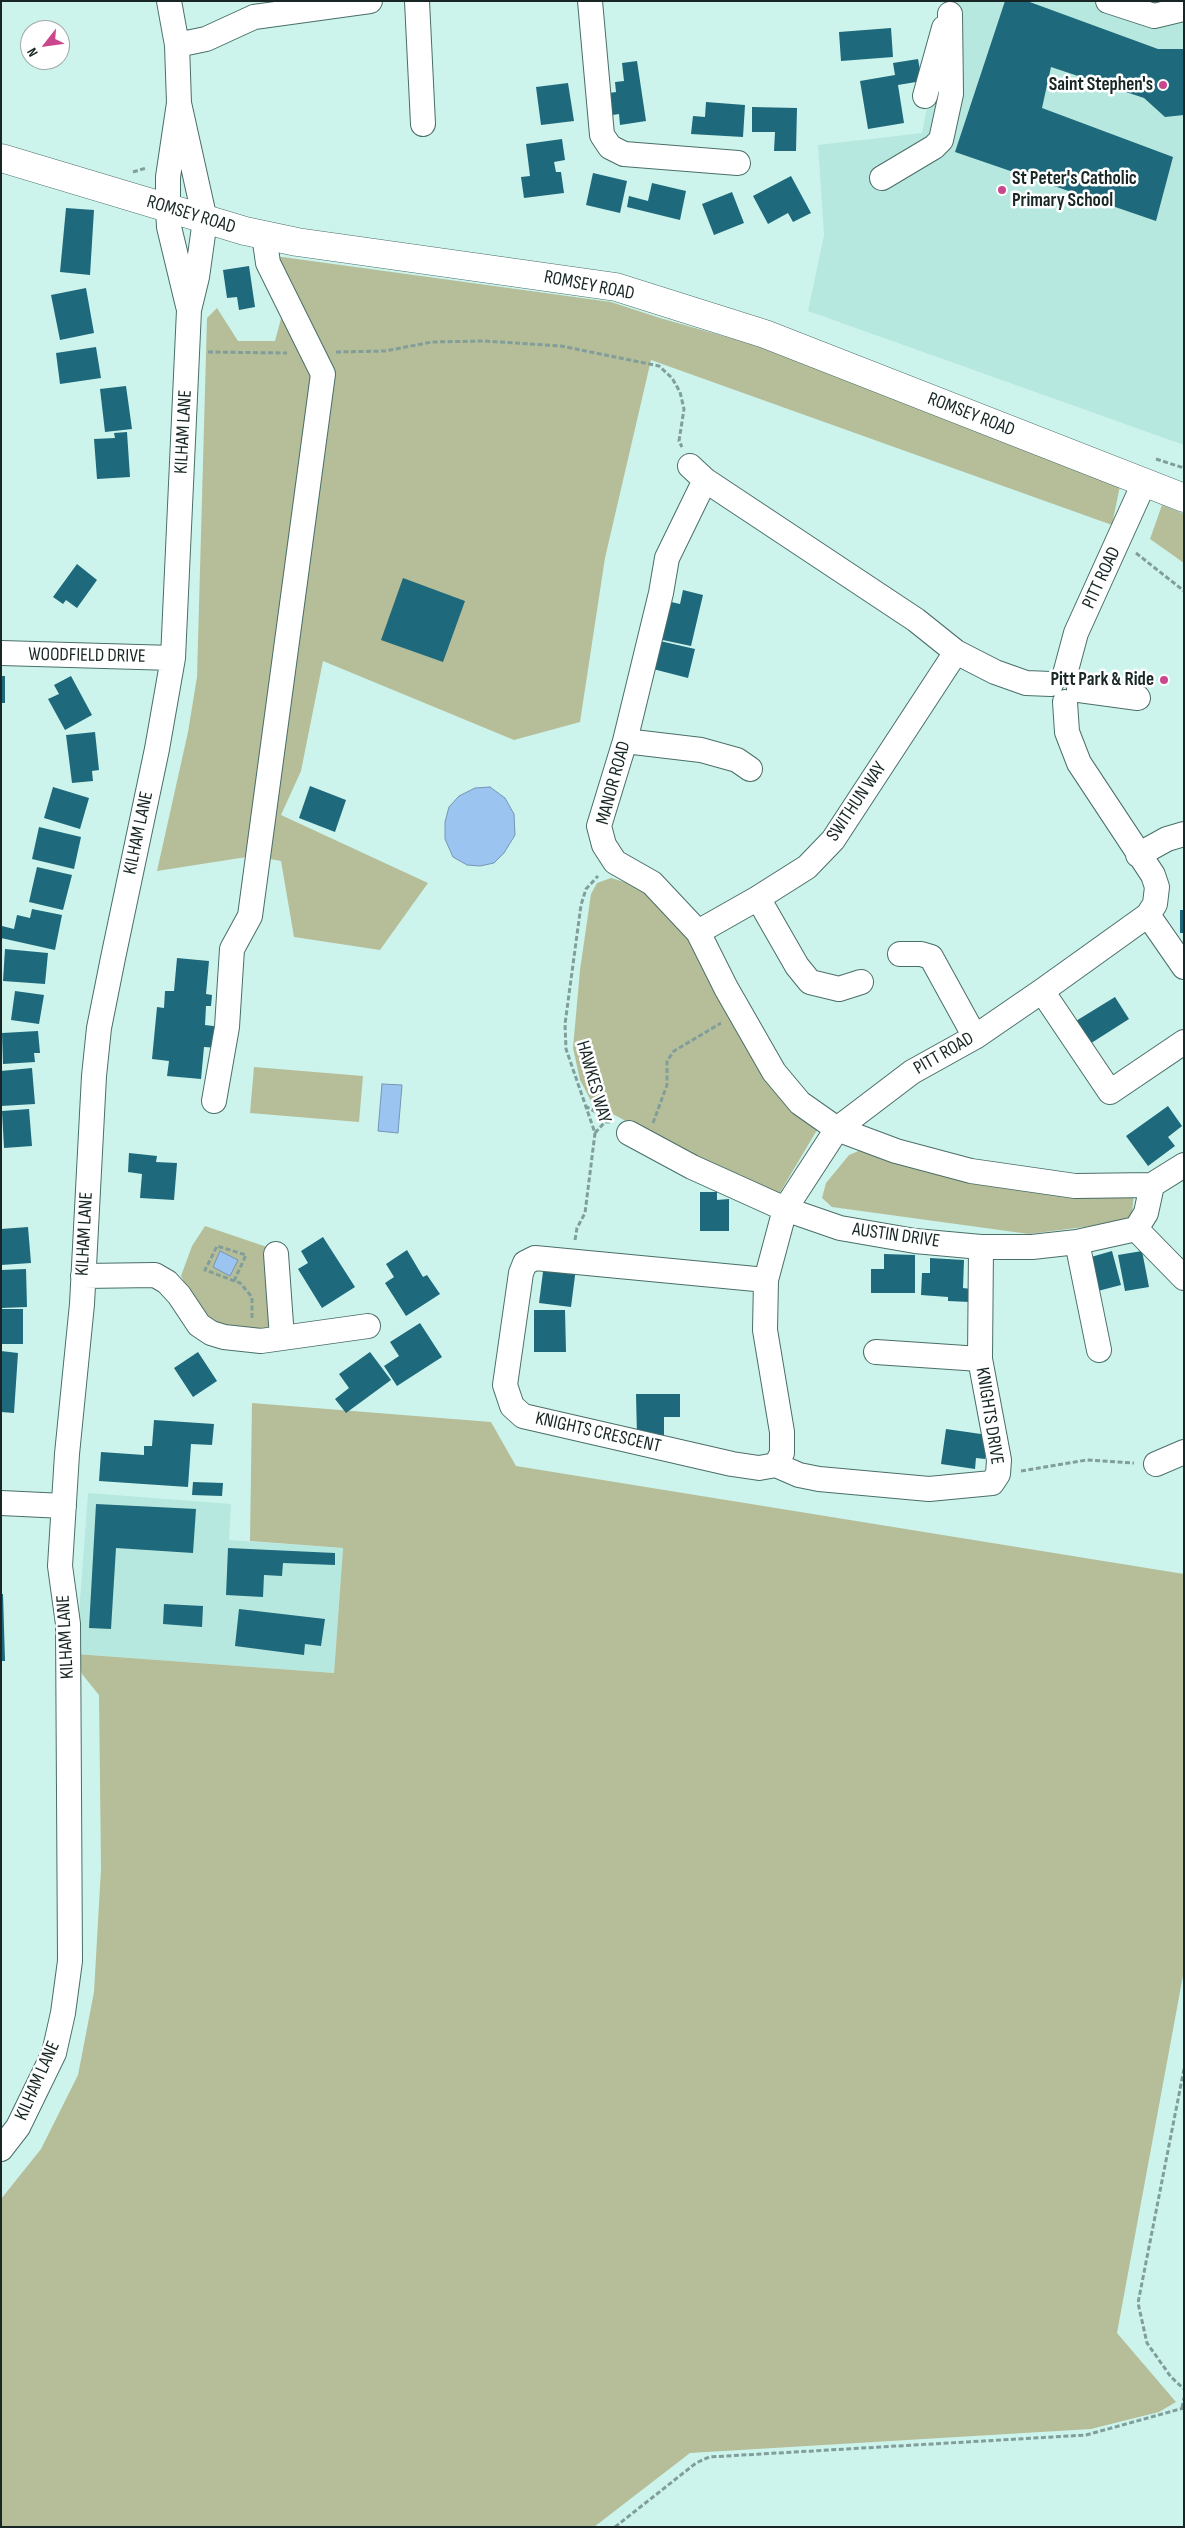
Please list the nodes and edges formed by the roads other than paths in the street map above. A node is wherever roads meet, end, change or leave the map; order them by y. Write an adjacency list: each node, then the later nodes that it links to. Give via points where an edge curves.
1 (169, 1): 8 (street)
2 (370, 1): 8 (street, via 254,17 206,39)
3 (417, 1): 11 (street)
4 (590, 1): 13 (street, via 602,135 610,147 624,154)
5 (1108, 1): 7 (street, via 1154,16)
6 (951, 8): 9 (street); 14 (street, via 951,94 942,140)
7 (1184, 9)
8 (177, 45): 10 (street)
9 (925, 96)
10 (179, 103): 15 (street, KILHAM LANE, via 168,177); 16 (street)
11 (423, 124)
12 (1, 158): 15 (main road, ROMSEY ROAD)
13 (738, 163)
14 (882, 178)
15 (168, 208): 16 (main road, ROMSEY ROAD); 18 (street, KILHAM LANE, via 169,227)
16 (205, 220): 17 (main road, ROMSEY ROAD); 18 (street, KILHAM LANE)
17 (264, 235): 19 (main road, ROMSEY ROAD, via 616,287 765,334); 39 (street, via 268,263 323,374 250,916 232,949 227,1027)
18 (189, 310): 23 (street, KILHAM LANE)
19 (1144, 483): 20 (main road, ROMSEY ROAD); 24 (street, PITT ROAD, via 1076,632)
20 (1184, 498)
21 (956, 652): 24 (street, via 1010,678); 26 (street, MANOR ROAD, via 916,620 698,473 667,558); 30 (street, SWITHUN WAY, via 834,840 807,866)
22 (1, 653): 23 (street, WOODFIELD DRIVE)
23 (173, 658): 49 (street, KILHAM LANE, via 99,1028)
24 (1065, 687): 25 (street); 29 (street, PITT ROAD, via 1066,732 1079,763)
25 (1138, 698)
26 (625, 741): 27 (street, via 701,750 737,760); 32 (street, MANOR ROAD, via 599,826 604,845 615,862 652,883)
27 (750, 769)
28 (1184, 834): 29 (street, via 1167,839)
29 (1138, 855): 31 (street, PITT ROAD, via 1157,887 1155,904)
30 (758, 898): 32 (street, SWITHUN WAY); 35 (street, via 797,966 810,982 839,990)
31 (1148, 914): 34 (street); 36 (street, PITT ROAD)
32 (698, 932): 40 (street, via 779,1078 800,1103)
33 (900, 954): 37 (street, via 931,957)
34 (1184, 967)
35 (861, 982)
36 (1042, 991): 37 (street, PITT ROAD); 38 (street, via 1110,1092)
37 (975, 1037): 40 (street, PITT ROAD, via 912,1072)
38 (1184, 1042)
39 (214, 1100)
40 (837, 1129): 43 (street, via 896,1151 971,1171 1075,1186); 44 (street, PITT ROAD)
41 (630, 1132): 44 (street, AUSTIN DRIVE, via 692,1168)
42 (1184, 1165): 43 (street)
43 (1152, 1185): 45 (street, via 1146,1213)
44 (785, 1209): 47 (street, AUSTIN DRIVE, via 840,1228 915,1241); 51 (street, PITT ROAD)
45 (1136, 1228): 46 (street, AUSTIN DRIVE); 50 (street)
46 (1077, 1242): 47 (street, AUSTIN DRIVE, via 1032,1247); 54 (street)
47 (981, 1247): 56 (street, KNIGHTS DRIVE)
48 (276, 1254): 53 (street)
49 (83, 1276): 53 (street, via 155,1275 167,1282 199,1325 211,1333 252,1340); 61 (street, KILHAM LANE)
50 (1184, 1278)
51 (766, 1280): 59 (street, PITT ROAD, via 765,1330 782,1432 782,1453); 59 (street, KNIGHTS CRESCENT, via 535,1258 525,1263 521,1273 505,1386 512,1406 523,1416 732,1464 759,1468)
52 (368, 1326): 53 (street)
53 (282, 1338)
54 (1099, 1350)
55 (876, 1352): 56 (street)
56 (980, 1360): 59 (street, KNIGHTS DRIVE, via 999,1460 998,1474 992,1483 929,1489 799,1475)
57 (1184, 1452): 58 (street)
58 (1156, 1464)
59 (776, 1465)
60 (1, 1503): 61 (street)
61 (64, 1506): 62 (street, KILHAM LANE, via 60,1566 68,1624 70,1961 54,2053 18,2127)
62 (1, 2149)

